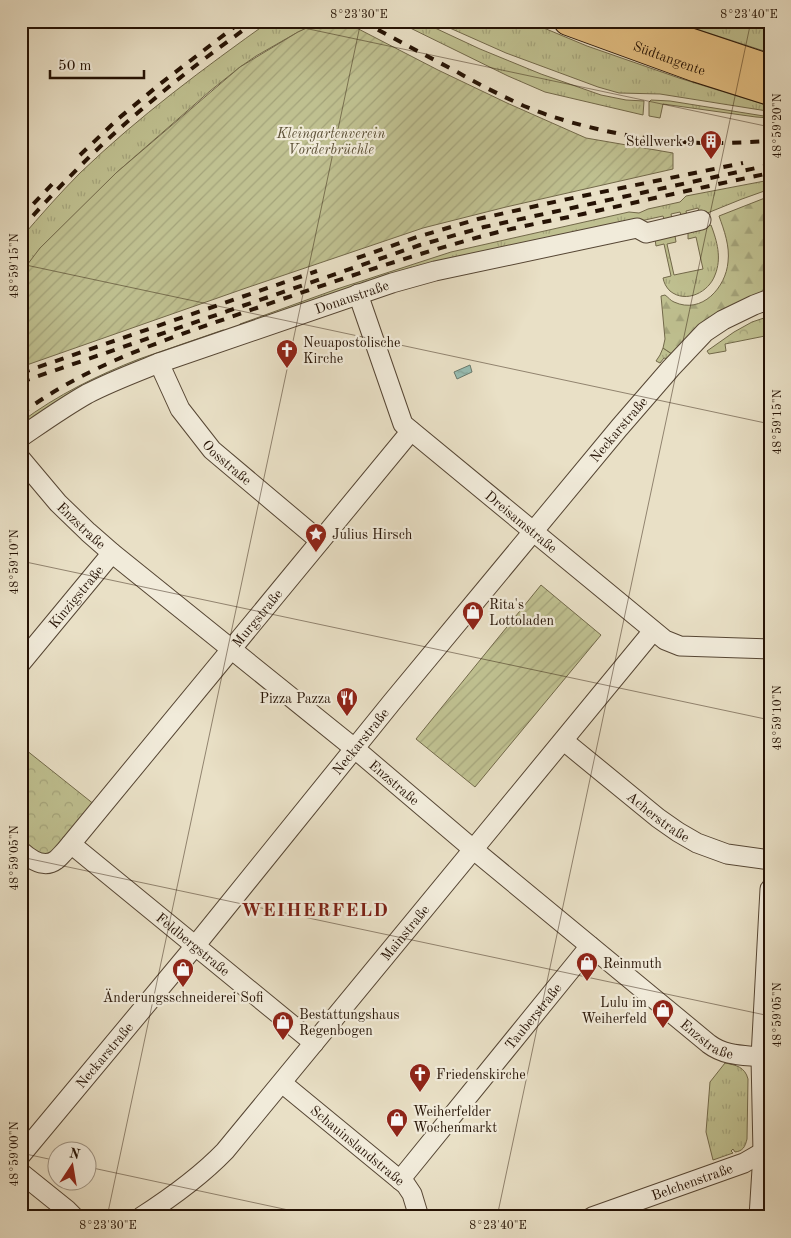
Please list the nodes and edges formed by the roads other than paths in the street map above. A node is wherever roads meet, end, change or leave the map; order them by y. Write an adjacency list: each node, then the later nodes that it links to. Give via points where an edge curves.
1 (568, 21): 4 (highway, Südtangente)
2 (626, 21): 3 (highway, Südtangente)
3 (770, 69)
4 (770, 91)
5 (701, 220): 6 (street, Donaustraße, via 646,233 638,228 435,271)
6 (358, 294): 8 (street, Donaustraße); 9 (street, Dreisamstraße, via 403,424)
7 (770, 299): 12 (street, Neckarstraße, via 722,320 705,332 670,368)
8 (158, 363): 10 (street, Donaustraße, via 89,393); 13 (street, Oosstraße, via 180,409 212,450)
9 (411, 431): 12 (street, Dreisamstraße); 13 (street, Murgstraße)
10 (21, 437)
11 (21, 459): 14 (street, Enzstraße, via 58,503)
12 (534, 531): 15 (street, Dreisamstraße); 20 (street, Neckarstraße)
13 (320, 541): 16 (street, Murgstraße)
14 (112, 553): 16 (street, Enzstraße); 18 (street, Kinzigstraße)
15 (653, 631): 17 (street, Dreisamstraße, via 664,640 680,646); 19 (street, Mainstraße)
16 (232, 649): 20 (street, Enzstraße); 21 (street, Murgstraße)
17 (770, 649)
18 (21, 663)
19 (564, 741): 22 (street, Mainstraße); 24 (street, Acherstraße, via 658,818 697,843 727,854)
20 (354, 748): 22 (street, Enzstraße); 26 (street, Neckarstraße)
21 (71, 844): 23 (street, Murgstraße, via 55,861 44,864); 26 (street, Feldbergstraße)
22 (474, 850): 27 (street, Enzstraße); 28 (street, Mainstraße)
23 (23, 855)
24 (770, 860)
25 (770, 889): 29 (street)
26 (195, 946): 28 (street, Feldbergstraße); 32 (street, Neckarstraße)
27 (590, 946): 29 (street, Enzstraße, via 714,1048 733,1054); 34 (street, Tauberstraße)
28 (314, 1043): 30 (street, Mainstraße)
29 (761, 1056): 31 (street)
30 (282, 1083): 34 (street, Schauinslandstraße); 36 (street, Mainstraße, via 210,1167)
31 (766, 1150): 38 (street, Belchenstraße, via 744,1163); 39 (street)
32 (21, 1155)
33 (21, 1173): 35 (street)
34 (400, 1180): 37 (street, Schauinslandstraße, via 412,1194)
35 (74, 1217)
36 (141, 1217)
37 (419, 1217)
38 (592, 1217)
39 (759, 1217)

